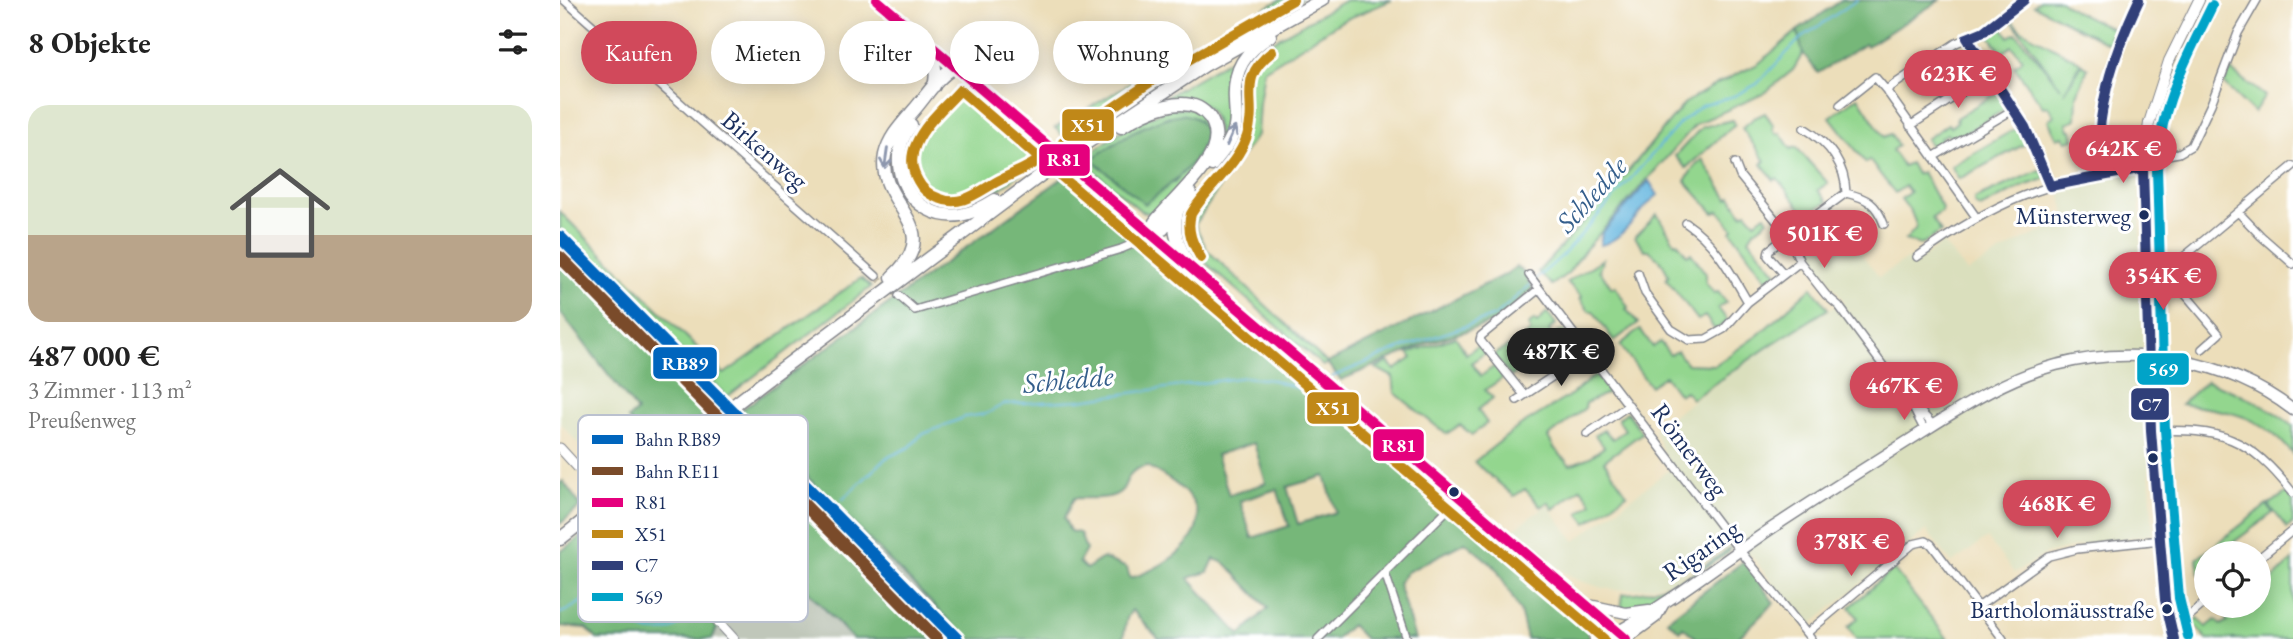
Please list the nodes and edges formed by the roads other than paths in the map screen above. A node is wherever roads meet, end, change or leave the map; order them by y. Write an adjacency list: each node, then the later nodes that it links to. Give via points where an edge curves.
1 (564, 0): 49 (street, Birkenweg)
2 (877, 0): 8 (main road)
3 (1322, 0): 9 (highway)
4 (2024, 0): 10 (street, via 1984,31)
5 (2139, 0): 29 (street, via 2114,53 2102,97)
6 (2199, 0): 24 (main road, via 2169,61 2149,123)
7 (2257, 0): 24 (street, via 2238,33 2191,146 2167,155)
8 (902, 21)
9 (1282, 22): 23 (highway, via 1181,79); 33 (highway, one-way to 9, via 1233,135 1234,85 1240,65)
10 (1967, 38): 14 (street); 18 (street)
11 (936, 51): 12 (main road)
12 (950, 63)
13 (950, 70): 17 (highway)
14 (1991, 73): 20 (street); 21 (street)
15 (950, 79): 30 (highway, via 902,138 898,168 904,186 923,206 953,215 977,210)
16 (975, 84): 38 (main road)
17 (934, 86): 53 (highway, one-way to 53, via 891,139 884,162 888,185 913,229 911,255 897,273 856,306)
18 (1886, 90): 19 (street, via 1875,77); 21 (street)
19 (1839, 105)
20 (2016, 108): 25 (street); 31 (street, via 2038,149)
21 (1910, 126): 25 (street)
22 (1804, 128): 32 (street, via 1836,155 1846,176)
23 (1089, 141): 30 (highway, bridge); 38 (highway, via 1141,116 1180,104 1200,108 1212,122 1211,154)
24 (2145, 152): 28 (main road)
25 (1933, 157): 35 (street)
26 (1735, 163): 39 (street, via 1740,176)
27 (2293, 166): 34 (street)
28 (2143, 169): 29 (street); 45 (main road)
29 (2099, 175): 31 (street)
30 (1026, 186): 53 (highway)
31 (2050, 186): 35 (street)
32 (1846, 192): 37 (street, via 1878,209); 39 (street)
33 (1177, 211): 38 (highway, via 1163,229); 44 (highway, via 1175,234)
34 (2238, 212): 42 (street); 43 (street)
35 (1976, 217): 40 (street)
36 (1686, 223): 52 (street, via 1714,248)
37 (1884, 224)
38 (1150, 234): 44 (main road); 51 (street, via 1121,249 915,310)
39 (1788, 235): 41 (street); 47 (street, via 1768,256)
40 (1917, 257)
41 (1800, 262): 47 (street); 60 (street, via 1839,306)
42 (2170, 264)
43 (2293, 264)
44 (1190, 267): 66 (main road)
45 (2148, 270): 54 (street, via 2170,276 2219,334); 56 (main road)
46 (1638, 273): 52 (street, via 1644,293 1671,329 1689,340 1706,340 1724,329)
47 (1784, 274): 52 (street)
48 (1529, 275): 50 (street, Römerweg)
49 (876, 276)
50 (1539, 289): 55 (street, Römerweg); 55 (street, via 1480,340 1521,398)
51 (898, 296)
52 (1748, 302)
53 (854, 314): 59 (highway, bridge)
54 (2202, 349)
55 (1588, 353): 57 (street, Römerweg)
56 (2147, 356): 58 (main road, Rigaring, via 2224,372); 60 (main road, Rigaring, via 2054,365 2004,385); 61 (street)
57 (1629, 405): 62 (street); 72 (street, Römerweg)
58 (2293, 410)
59 (721, 415)
60 (1929, 428): 72 (main road, Rigaring)
61 (2151, 431): 65 (street, via 2190,429 2224,436 2259,455); 70 (street)
62 (1587, 434)
63 (560, 448): 64 (street)
64 (578, 468)
65 (2293, 493)
66 (1460, 498): 73 (street); 75 (main road)
67 (578, 525): 69 (highway, bridge)
68 (2293, 530): 71 (street)
69 (560, 539)
70 (2161, 540): 76 (street, via 2049,556); 80 (street)
71 (2271, 548)
72 (1741, 550): 74 (main road, Rigaring); 81 (street, Römerweg)
73 (1385, 573): 84 (street); 85 (street)
74 (1664, 603): 77 (main road, Rigaring); 82 (main road, Rigaring, via 1656,617)
75 (1586, 605): 77 (main road, via 1626,613); 82 (main road); 86 (main road)
76 (1978, 607): 81 (street, via 1926,541 1913,544); 88 (street)
77 (1650, 610): 82 (main road, Rigaring)
78 (2194, 612): 80 (street)
79 (719, 622): 83 (street)
80 (2170, 627): 89 (street)
81 (1809, 636)
82 (1624, 637): 87 (main road)
83 (734, 639)
84 (1318, 639)
85 (1406, 639)
86 (1595, 639)
87 (1607, 639)
88 (2003, 639)
89 (2174, 639)

